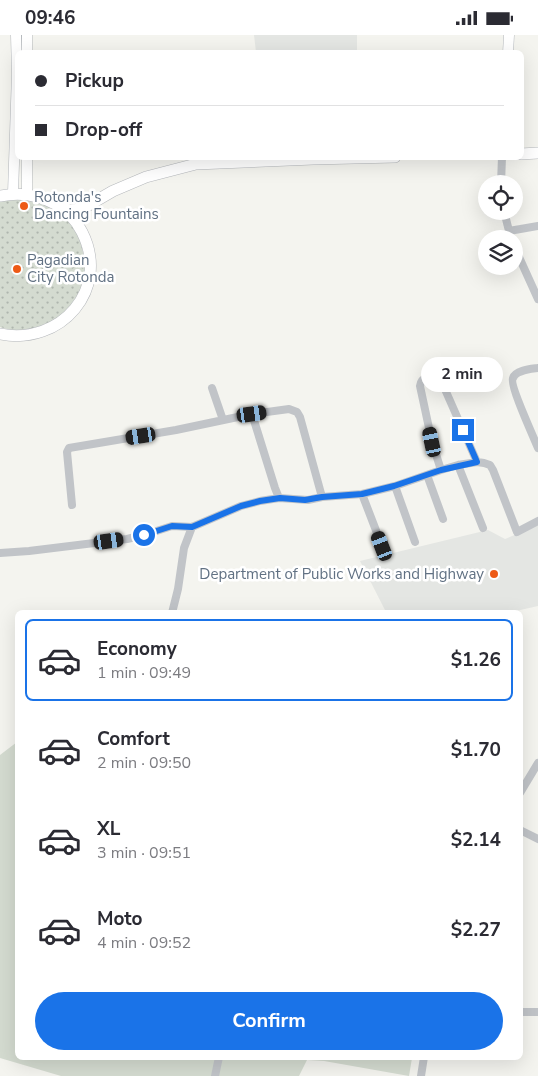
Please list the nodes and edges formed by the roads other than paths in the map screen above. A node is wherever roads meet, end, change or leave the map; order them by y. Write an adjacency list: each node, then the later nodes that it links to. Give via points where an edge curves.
1 (16, 35): 4 (main road)
2 (27, 35): 5 (main road)
3 (509, 35): 6 (main road)
4 (16, 50)
5 (27, 50)
6 (508, 50)
7 (15, 126): 14 (main road)
8 (538, 153): 9 (highway)
9 (524, 154)
10 (27, 160): 15 (main road)
11 (290, 160): 17 (highway, via 196,164 146,177)
12 (502, 160): 13 (street)
13 (501, 175)
14 (13, 193): 15 (highway); 16 (highway)
15 (27, 194): 18 (highway, via 44,198)
16 (0, 195)
17 (88, 206): 18 (highway, via 70,210); 20 (highway, via 81,216)
18 (60, 207): 20 (highway)
19 (538, 226): 21 (street)
20 (80, 228): 24 (highway, via 89,254 90,273 76,308 46,331 18,336)
21 (523, 231)
22 (523, 266): 23 (street)
23 (538, 299)
24 (0, 333)
25 (538, 368): 29 (street, via 522,371 512,381)
26 (212, 388): 28 (street)
27 (252, 414): 28 (street); 36 (street, via 289,409 297,412); 37 (street)
28 (224, 420): 38 (street, via 69,448)
29 (538, 448)
30 (477, 462): 31 (street); 32 (street, via 440,378 434,375 424,378 420,386); 40 (street, via 490,465 493,470 517,532)
31 (458, 465): 32 (street); 42 (street)
32 (441, 470): 33 (street)
33 (427, 475): 34 (street); 39 (street)
34 (394, 486): 35 (street); 43 (street)
35 (362, 494): 36 (street); 44 (street)
36 (322, 497): 37 (street, via 305,500)
37 (280, 498): 41 (street, via 241,506)
38 (72, 505)
39 (443, 519)
40 (538, 521)
41 (192, 527): 45 (street, via 172,526 127,539); 46 (street, via 184,548)
42 (483, 528)
43 (415, 542)
44 (382, 546)
45 (0, 553)
46 (173, 610)
47 (538, 763): 48 (street)
48 (523, 788)
49 (523, 832): 50 (street)
50 (538, 839)
51 (523, 1012): 52 (street)
52 (538, 1012)
53 (218, 1060): 55 (street)
54 (424, 1060): 56 (street)
55 (215, 1076)
56 (421, 1076)

